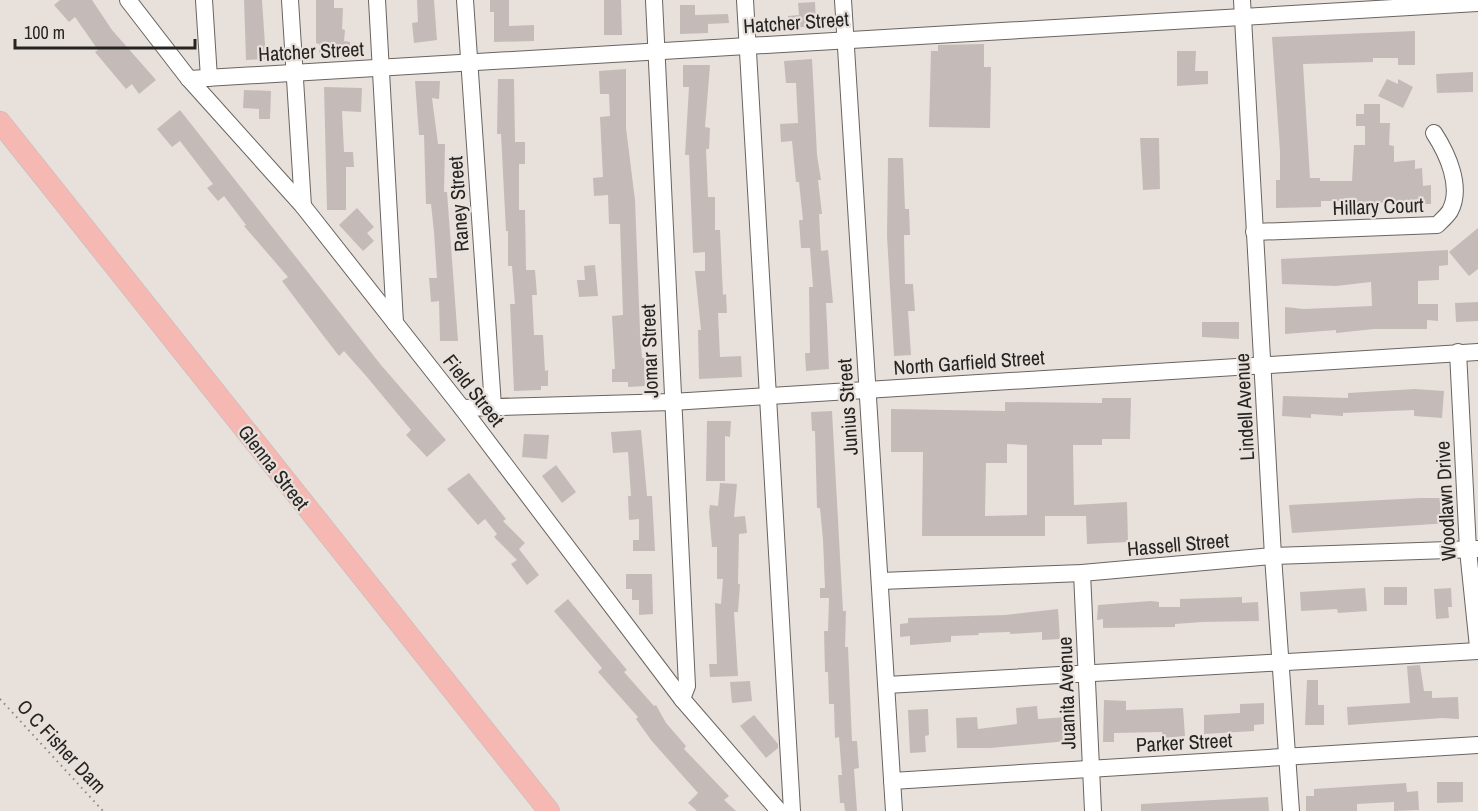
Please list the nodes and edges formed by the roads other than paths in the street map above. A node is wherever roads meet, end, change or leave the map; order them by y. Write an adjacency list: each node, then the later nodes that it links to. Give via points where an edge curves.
1 (128, 0): 19 (street, Field Street)
2 (204, 0): 18 (street)
3 (290, 0): 17 (street)
4 (377, 0): 16 (street)
5 (465, 0): 15 (street, Raney Street)
6 (654, 0): 14 (street, Jomar Street)
7 (745, 0): 13 (street)
8 (843, 0): 12 (street, Junius Street)
9 (1242, 0): 11 (street, Lindell Avenue)
10 (1478, 3): 11 (street, Hatcher Street)
11 (1242, 17): 12 (street, Hatcher Street); 23 (street, Lindell Avenue)
12 (845, 40): 13 (street, Hatcher Street); 28 (street, Junius Street)
13 (748, 46): 14 (street, Hatcher Street); 29 (street)
14 (657, 52): 15 (street, Hatcher Street); 30 (street, Jomar Street)
15 (470, 63): 16 (street, Hatcher Street); 31 (street, Raney Street)
16 (381, 68): 17 (street, Hatcher Street); 24 (street)
17 (293, 73): 18 (street, Hatcher Street); 22 (street)
18 (209, 78): 19 (street, Hatcher Street)
19 (189, 79): 22 (street, Field Street)
20 (0, 122): 47 (main road, Glenna Street)
21 (1434, 133): 23 (street, Hillary Court, via 1449,156 1454,194 1450,211 1437,225)
22 (303, 206): 24 (street, Field Street)
23 (1254, 232): 27 (street, Lindell Avenue)
24 (395, 323): 32 (street, Field Street)
25 (1478, 351): 26 (street, North Garfield Street)
26 (1458, 352): 27 (street, North Garfield Street); 33 (street, Woodlawn Drive)
27 (1263, 364): 28 (street, North Garfield Street); 34 (street, Lindell Avenue)
28 (867, 390): 29 (street, North Garfield Street); 36 (street, Junius Street)
29 (768, 396): 30 (street, North Garfield Street); 49 (street)
30 (672, 402): 31 (street, North Garfield Street); 42 (street, Jomar Street, via 687,686)
31 (493, 406): 32 (street, North Garfield Street)
32 (462, 408): 42 (street, Field Street)
33 (1473, 550): 34 (street, Hassell Street); 37 (street, Woodlawn Drive)
34 (1273, 556): 35 (street, Hassell Street); 39 (street, Lindell Avenue)
35 (1082, 573): 36 (street, Hassell Street); 40 (street, Juanita Avenue)
36 (881, 581): 41 (street, Junius Street)
37 (1478, 646)
38 (1478, 651): 39 (street)
39 (1281, 662): 40 (street); 44 (street, Lindell Avenue)
40 (1086, 674): 41 (street); 45 (street, Juanita Avenue)
41 (887, 685): 46 (street, Junius Street)
42 (682, 699): 48 (street, Field Street)
43 (1478, 745): 44 (street, Parker Street)
44 (1289, 757): 45 (street, Parker Street); 52 (street, Lindell Avenue)
45 (1090, 769): 46 (street, Parker Street); 51 (street, Juanita Avenue)
46 (892, 781): 50 (street, Junius Street)
47 (549, 811)
48 (779, 811)
49 (792, 811)
50 (894, 811)
51 (1093, 811)
52 (1291, 811)

